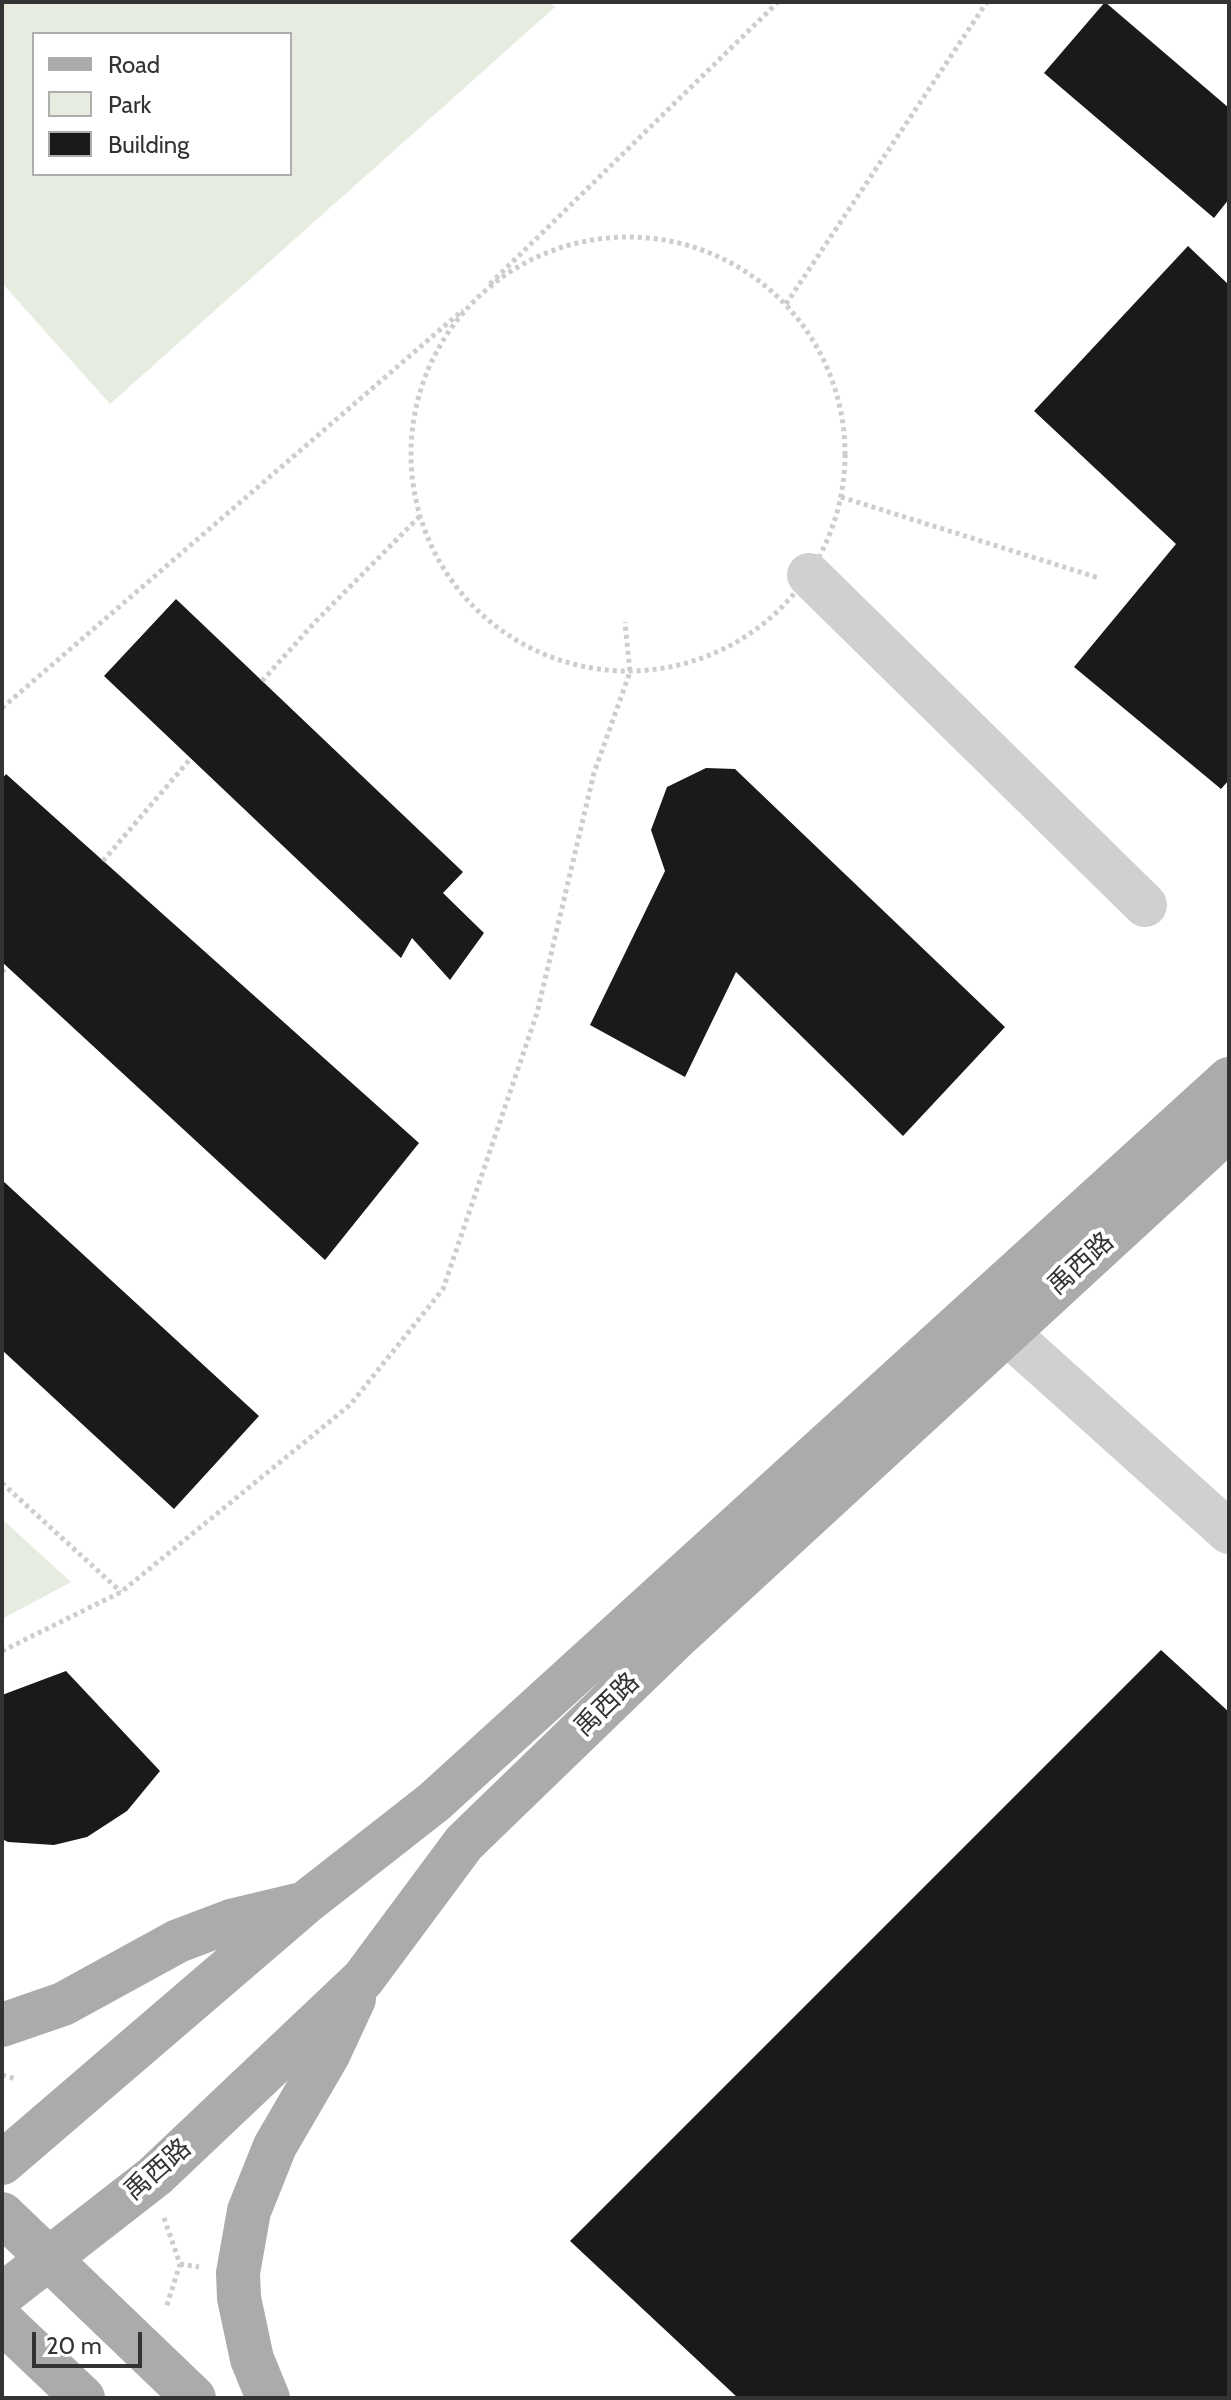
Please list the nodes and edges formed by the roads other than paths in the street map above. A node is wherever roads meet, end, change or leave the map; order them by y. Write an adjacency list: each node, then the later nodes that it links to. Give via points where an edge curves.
1 (809, 575): 2 (lane)
2 (1145, 905)
3 (1229, 1079): 7 (main road, 禹西路, via 434,1802)
4 (1229, 1129): 5 (main road, 禹西路)
5 (1006, 1332): 6 (lane); 8 (main road, 禹西路, via 464,1843)
6 (1229, 1532)
7 (305, 1903): 9 (main road, via 178,1941 63,2004); 10 (main road, 禹西路)
8 (363, 1979): 12 (main road, 禹西路, via 155,2176); 17 (main road, via 328,2055 275,2146 249,2211 239,2298 252,2359)
9 (2, 2025)
10 (2, 2163)
11 (2, 2214): 12 (main road)
12 (48, 2259): 13 (main road, 禹西路); 16 (main road)
13 (2, 2295)
14 (2, 2321): 15 (main road)
15 (83, 2398)
16 (194, 2398)
17 (268, 2398)

